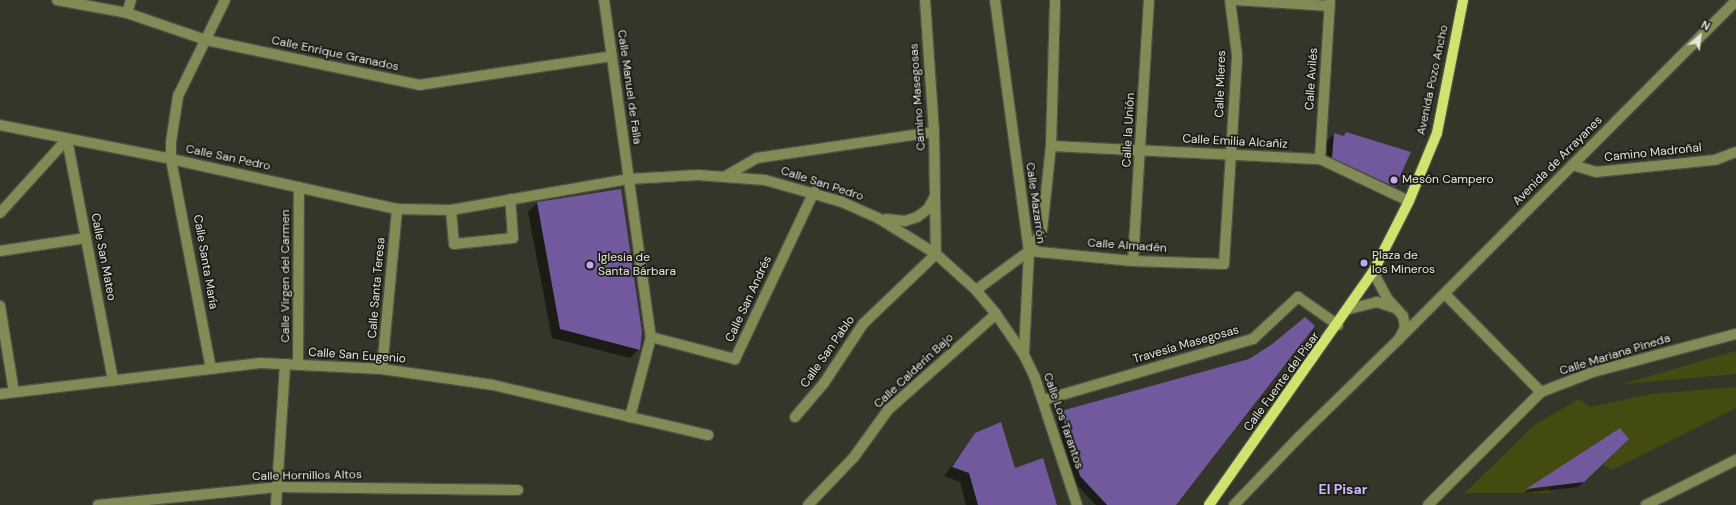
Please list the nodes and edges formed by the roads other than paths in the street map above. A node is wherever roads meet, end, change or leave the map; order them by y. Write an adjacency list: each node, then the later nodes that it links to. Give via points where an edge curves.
1 (58, 0): 14 (street, Calle Enrique Granados)
2 (131, 0): 14 (street)
3 (225, 0): 15 (street, Calle Santa María)
4 (604, 0): 16 (street, Calle Manuel de Falla)
5 (925, 0): 18 (street, Camino Masegosas)
6 (995, 0): 40 (street, Calle Mazarrón)
7 (1055, 0): 20 (street, Calle Mazarrón)
8 (1149, 0): 21 (street, Calle la Unión)
9 (1230, 0): 23 (street, Calle Mieres, via 1237,54)
10 (1237, 0): 13 (street)
11 (1463, 0): 33 (main road, Avenida Pozo Ancho, via 1438,133)
12 (1736, 1): 26 (street, Avenida de Arrayanes)
13 (1329, 3): 25 (street, Calle Avilés)
14 (127, 13): 15 (street, Calle Enrique Granados)
15 (206, 40): 16 (street, Calle Enrique Granados, via 419,85); 24 (street, Calle Santa María, via 178,96)
16 (612, 56): 28 (street, Calle Manuel de Falla)
17 (0, 125): 19 (street, Calle San Pedro)
18 (934, 132): 27 (street, Calle San Pedro, via 757,158); 31 (street, Camino Masegosas)
19 (66, 139): 24 (street, Calle San Pedro); 36 (street); 38 (street, Calle San Mateo)
20 (1051, 146): 21 (street, Calle Emilia Alcañiz); 40 (street, Calle Mazarrón, via 1042,231)
21 (1141, 151): 23 (street, Calle Emilia Alcañiz); 42 (street, Calle la Unión)
22 (1736, 152): 26 (street, Camino Madroñal, via 1716,160 1596,172)
23 (1231, 156): 25 (street, Calle Emilia Alcañiz); 43 (street, Calle Mieres)
24 (171, 159): 29 (street, Calle San Pedro); 58 (street, Calle Santa María)
25 (1320, 159): 33 (street, Calle Emilia Alcañiz)
26 (1572, 165): 46 (street, Avenida de Arrayanes)
27 (724, 177): 28 (street, Calle San Pedro, via 698,175); 30 (street, Calle San Pedro, via 765,180)
28 (629, 179): 32 (street, Calle San Pedro); 53 (street, Calle Manuel de Falla)
29 (299, 188): 34 (street, Calle San Pedro); 57 (street, Calle Virgen del Carmen)
30 (814, 192): 37 (street, Calle San Pedro); 53 (street, Calle San Andrés, via 735,359)
31 (936, 193): 37 (street, via 928,209 910,220); 41 (street, Camino Masegosas)
32 (510, 199): 35 (street, Calle San Pedro); 35 (street, via 513,238 454,244)
33 (1410, 201): 44 (main road, Avenida Pozo Ancho)
34 (397, 210): 35 (street, Calle San Pedro); 59 (street, Calle Santa Teresa)
35 (451, 210)
36 (0, 213)
37 (878, 218): 41 (street, Calle San Pedro)
38 (86, 238): 39 (street); 60 (street, Calle San Mateo)
39 (0, 251)
40 (1029, 251): 42 (street, Calle Almadén); 45 (street); 55 (street, Calle Los Tarantos)
41 (936, 254): 45 (street, Calle San Pedro); 66 (street, Calle San Pablo, via 863,324 824,383)
42 (1133, 261): 43 (street, Calle Almadén)
43 (1224, 264)
44 (1373, 272): 48 (main road, Calle Fuente del Pisar); 49 (street)
45 (976, 290): 50 (street, Calle San Pedro)
46 (1445, 294): 54 (street, Avenida de Arrayanes); 62 (street)
47 (0, 306): 61 (street)
48 (1349, 309): 49 (street, via 1377,302); 51 (main road, Calle Fuente del Pisar)
49 (1396, 309): 54 (street, via 1405,321)
50 (996, 314): 55 (street, Calle Los Tarantos); 74 (street, Calle Calderín Bajo, via 888,410 854,457)
51 (1338, 325): 64 (street, Travesía Masegosas, via 1298,297 1253,339); 76 (main road, Calle Fuente del Pisar)
52 (1736, 334): 62 (street, Calle Mariana Pineda, via 1593,372)
53 (651, 337): 65 (street)
54 (1399, 340): 77 (street, via 1299,437)
55 (1024, 355): 64 (street, Calle Los Tarantos)
56 (285, 364): 57 (street, Calle San Eugenio); 58 (street, Calle San Eugenio, via 260,363); 69 (street)
57 (298, 365): 59 (street, Calle San Eugenio)
58 (211, 369): 60 (street, Calle San Eugenio)
59 (382, 369): 65 (street, Calle San Eugenio, via 493,385)
60 (113, 381): 61 (street, Calle San Eugenio)
61 (14, 392): 63 (street, Calle San Eugenio)
62 (1541, 392): 78 (street, Calle Mariana Pineda)
63 (0, 394)
64 (1044, 400): 71 (street, Calle Los Tarantos)
65 (630, 417): 67 (street, Calle San Eugenio)
66 (795, 417)
67 (708, 435)
68 (1736, 460): 79 (street)
69 (277, 487): 70 (street, Calle Hornillos Altos); 72 (street, Calle Hornillos Altos); 73 (street)
70 (518, 490)
71 (1076, 501): 75 (street, Calle Los Tarantos)
72 (98, 505)
73 (276, 505)
74 (808, 505)
75 (1084, 505)
76 (1209, 505)
77 (1234, 505)
78 (1428, 505)
79 (1646, 505)

